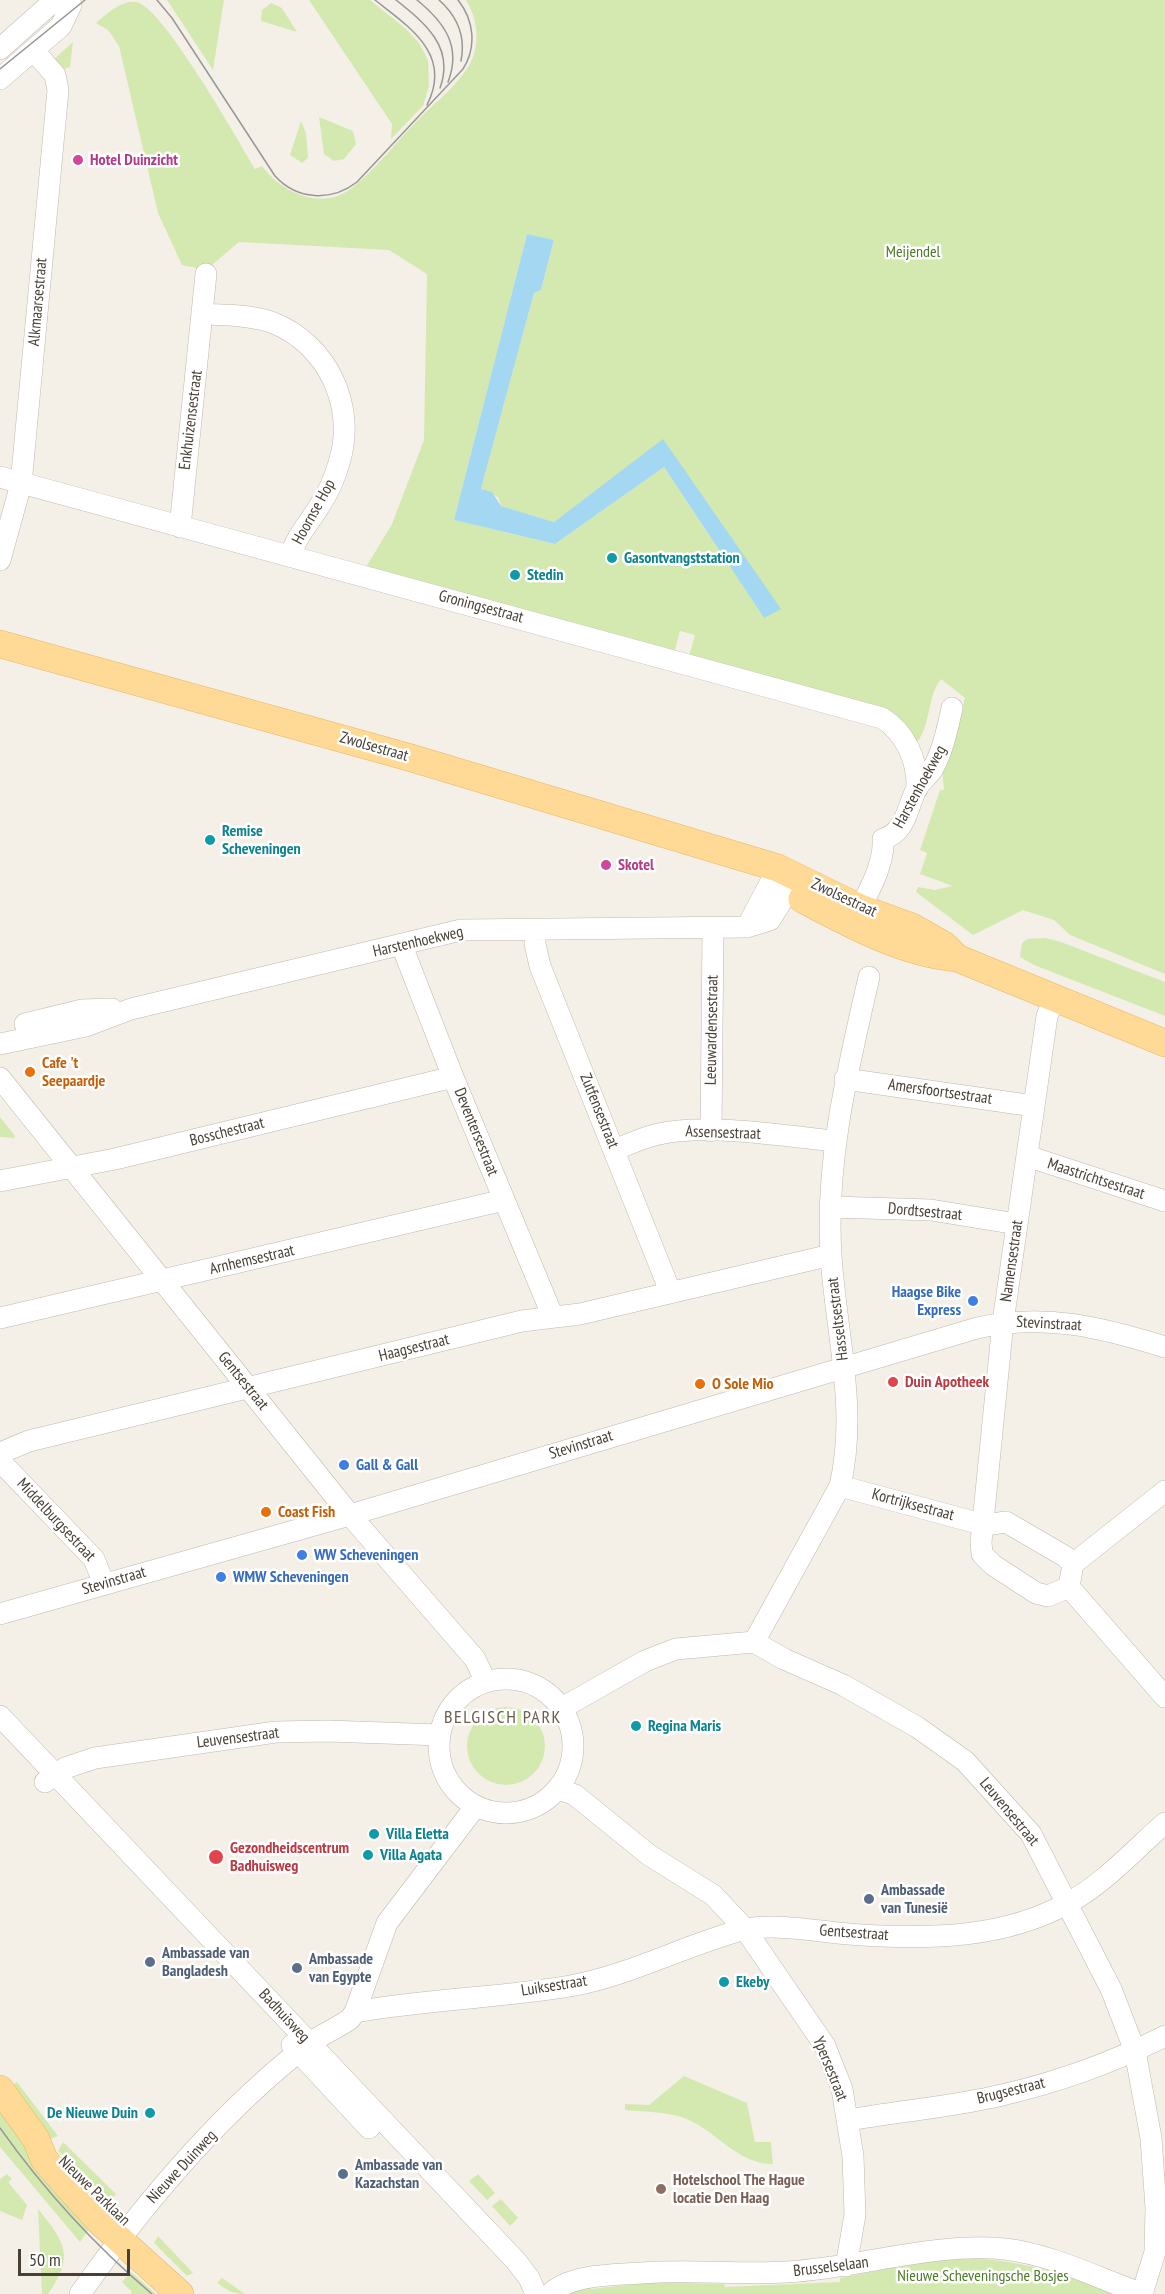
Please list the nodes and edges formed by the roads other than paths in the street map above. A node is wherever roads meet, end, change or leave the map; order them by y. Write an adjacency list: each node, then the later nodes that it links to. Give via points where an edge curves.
1 (55, 0): 3 (street)
2 (69, 0): 4 (street, via 71,5 61,26)
3 (0, 49)
4 (33, 50): 5 (street); 9 (street, Alkmaarsestraat, via 55,75 58,90)
5 (0, 79)
6 (206, 274): 7 (street)
7 (203, 314): 10 (street, Enkhuizensestraat); 11 (street, Hoornse Hop, via 270,322 297,334 322,361 343,401 346,432 339,464)
8 (0, 477): 9 (street, Groningsestraat)
9 (21, 484): 10 (street, Groningsestraat); 12 (street, Alkmaarsestraat)
10 (180, 526): 11 (street, Groningsestraat)
11 (291, 556): 15 (street, Groningsestraat, via 882,718 906,744 918,771)
12 (0, 560)
13 (7, 644): 16 (main road, Zwolsestraat, via 408,757 724,853)
14 (952, 708): 15 (street, Harstenhoekweg, via 945,742 932,770)
15 (917, 789): 17 (street, Harstenhoekweg, via 902,824 892,836 883,839 884,849)
16 (784, 879): 17 (main road, Zwolsestraat); 19 (street, Harstenhoekweg, via 747,927)
17 (856, 916): 22 (main road, Zwolsestraat, via 912,927 944,945 957,958)
18 (535, 928): 19 (street, Harstenhoekweg); 20 (street, Harstenhoekweg, via 462,930); 33 (street, Zutfensestraat, via 540,966)
19 (713, 929): 31 (street, Leeuwardensestraat)
20 (402, 946): 23 (street, Harstenhoekweg); 27 (street, Deventersestraat)
21 (869, 977): 29 (street, Hasseltsestraat)
22 (1054, 999): 25 (main road, Zwolsestraat); 30 (street, Namensestraat, via 1047,1017)
23 (131, 1009): 24 (street, Harstenhoekweg, via 82,1010); 26 (street, Harstenhoekweg, via 86,1026)
24 (0, 1031)
25 (1165, 1043)
26 (0, 1044)
27 (453, 1077): 35 (street, Bosschestraat); 37 (street, Deventersestraat)
28 (0, 1078): 35 (street, Gentsestraat)
29 (845, 1079): 30 (street, Amersfoortsestraat); 32 (street, Hasseltsestraat)
30 (1034, 1106): 34 (street, Namensestraat)
31 (711, 1131): 32 (street, Assensestraat); 33 (street, Assensestraat, via 658,1134)
32 (834, 1142): 39 (street, Hasseltsestraat)
33 (615, 1150): 43 (street, Zutfensestraat)
34 (1027, 1156): 38 (street, Maastrichtsestraat); 40 (street, Namensestraat)
35 (72, 1166): 36 (street, Bosschestraat); 42 (street, Gentsestraat)
36 (0, 1181)
37 (504, 1200): 42 (street, Arnhemsestraat); 44 (street, Deventersestraat)
38 (1165, 1201)
39 (832, 1207): 40 (street, Dordtsestraat, via 931,1210); 41 (street, Hasseltsestraat)
40 (1017, 1224): 46 (street, Namensestraat)
41 (831, 1255): 43 (street, Haagsestraat); 48 (street, Hasseltsestraat)
42 (163, 1280): 45 (street, Arnhemsestraat); 49 (street, Gentsestraat)
43 (670, 1291): 44 (street, Haagsestraat)
44 (553, 1317): 49 (street, Haagsestraat, via 522,1321)
45 (0, 1318)
46 (1004, 1322): 47 (street, Stevinstraat, via 1075,1323); 48 (street, Stevinstraat); 55 (street, Namensestraat)
47 (1165, 1347)
48 (844, 1367): 52 (street, Hasseltsestraat, via 849,1426); 54 (street, Stevinstraat)
49 (249, 1389): 50 (street, Haagsestraat, via 29,1441); 54 (street, Gentsestraat)
50 (0, 1453)
51 (0, 1461): 57 (street, Middelburgsestraat, via 94,1559)
52 (840, 1486): 55 (street, Kortrijksestraat); 60 (street, Hasseltsestraat)
53 (1165, 1491): 56 (street)
54 (350, 1515): 57 (street, Stevinstraat); 61 (street, Gentsestraat, via 475,1659)
55 (985, 1525): 56 (street, Kortrijksestraat, via 1006,1521); 58 (street, via 982,1554 993,1565 1036,1593 1048,1596)
56 (1073, 1564): 58 (street)
57 (105, 1584): 59 (street, Stevinstraat)
58 (1069, 1587): 62 (street)
59 (0, 1614)
60 (754, 1642): 63 (street, via 676,1649 645,1661); 71 (street, Leuvensestraat, via 843,1685 917,1727 965,1761 1031,1834)
61 (486, 1682): 63 (street, via 512,1679 530,1683 548,1693); 66 (street, via 465,1692 446,1714)
62 (1165, 1697)
63 (562, 1708): 68 (street, via 574,1747 569,1772)
64 (0, 1716): 67 (street, Badhuisweg)
65 (0, 1735): 67 (street, Badhuisweg)
66 (439, 1735): 67 (street, Leuvensestraat, via 276,1732 95,1758 77,1762); 69 (street, via 439,1757 445,1777 458,1795)
67 (49, 1779): 75 (street, Badhuisweg)
68 (559, 1789): 69 (street, via 526,1811 497,1814); 72 (street, via 575,1795 649,1855 713,1894)
69 (475, 1807): 73 (street, via 387,1923)
70 (1165, 1823): 71 (street, Gentsestraat)
71 (1068, 1904): 72 (street, Gentsestraat, via 1005,1928 956,1936 839,1934 778,1926); 76 (street, Leuvensestraat, via 1111,1989)
72 (745, 1929): 73 (street, Luiksestraat, via 641,1967 571,1986); 78 (street, Ypersestraat, via 825,2046)
73 (355, 2012): 75 (street, Nieuwe Duinweg, via 332,2032)
74 (1165, 2036): 76 (street, Brugsestraat)
75 (304, 2048): 79 (street, Nieuwe Duinweg, via 204,2142); 84 (street, Badhuisweg); 85 (street, Badhuisweg, via 516,2261)
76 (1135, 2051): 78 (street, Brugsestraat, via 1001,2096); 87 (street, Leuvensestraat, via 1151,2138 1156,2208 1155,2252)
77 (0, 2089): 79 (main road, Nieuwe Parklaan, via 36,2139 50,2167)
78 (849, 2120): 80 (street, Ypersestraat, via 855,2215)
79 (124, 2232): 81 (street, Nieuwe Duinweg); 82 (main road, Nieuwe Parklaan); 83 (main road, Nieuwe Parklaan)
80 (846, 2266): 86 (street, Brusselselaan, via 788,2272 623,2275 579,2281 557,2287); 87 (street, Brusselselaan, via 944,2249 1005,2249 1056,2260)
81 (80, 2294)
82 (180, 2294)
83 (202, 2294)
84 (530, 2294)
85 (536, 2294)
86 (550, 2294)
87 (1142, 2294)

